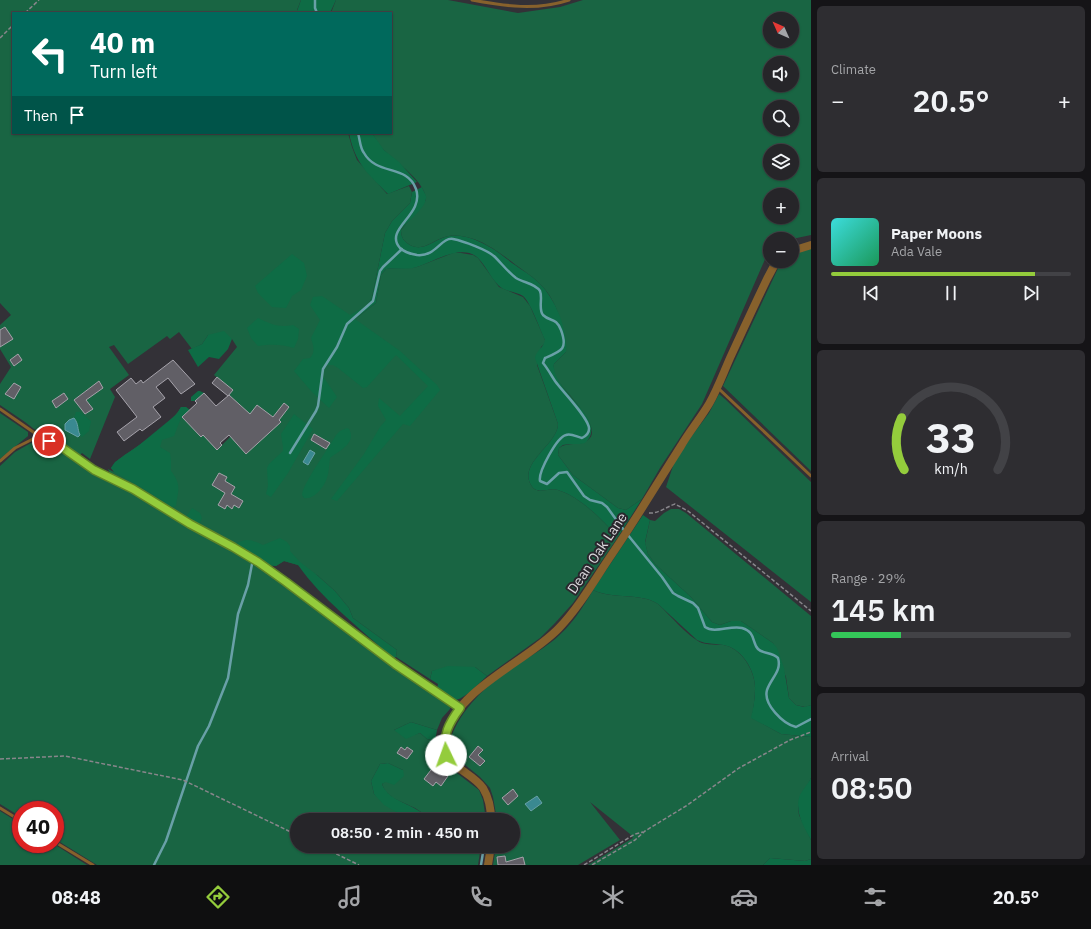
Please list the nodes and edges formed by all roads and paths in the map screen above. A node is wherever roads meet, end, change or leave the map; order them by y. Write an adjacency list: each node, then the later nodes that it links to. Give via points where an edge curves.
1 (38, 0): 4 (path)
2 (472, 0): 3 (lane, via 511,7 532,7)
3 (569, 0)
4 (27, 12)
5 (12, 27): 6 (path)
6 (0, 38)
7 (811, 245): 8 (street)
8 (799, 249)
9 (773, 268): 10 (street, Dean Oak Lane)
10 (717, 387): 14 (lane); 15 (street, Dean Oak Lane, via 709,404)
11 (0, 409): 12 (lane)
12 (39, 436): 13 (lane, via 15,448); 17 (lane, via 60,446 94,470 133,489 258,562 389,660)
13 (0, 462)
14 (811, 476)
15 (642, 509): 16 (path, via 656,514 674,504 688,511); 17 (street, Dean Oak Lane, via 580,602 559,628 496,675)
16 (811, 611)
17 (460, 708): 21 (street, Dean Oak Lane, via 446,733 446,755 482,787 488,797)
18 (811, 732): 24 (path, via 790,740 740,768)
19 (0, 759): 23 (path, via 65,756 183,780)
20 (0, 808): 22 (lane)
21 (491, 813)
22 (12, 815)
23 (290, 832)
24 (645, 832): 31 (path, via 636,834); 32 (path)
25 (64, 847): 28 (lane)
26 (334, 853): 29 (path)
27 (490, 853): 30 (street)
28 (93, 865)
29 (359, 865)
30 (488, 865)
31 (584, 865)
32 (592, 865)

